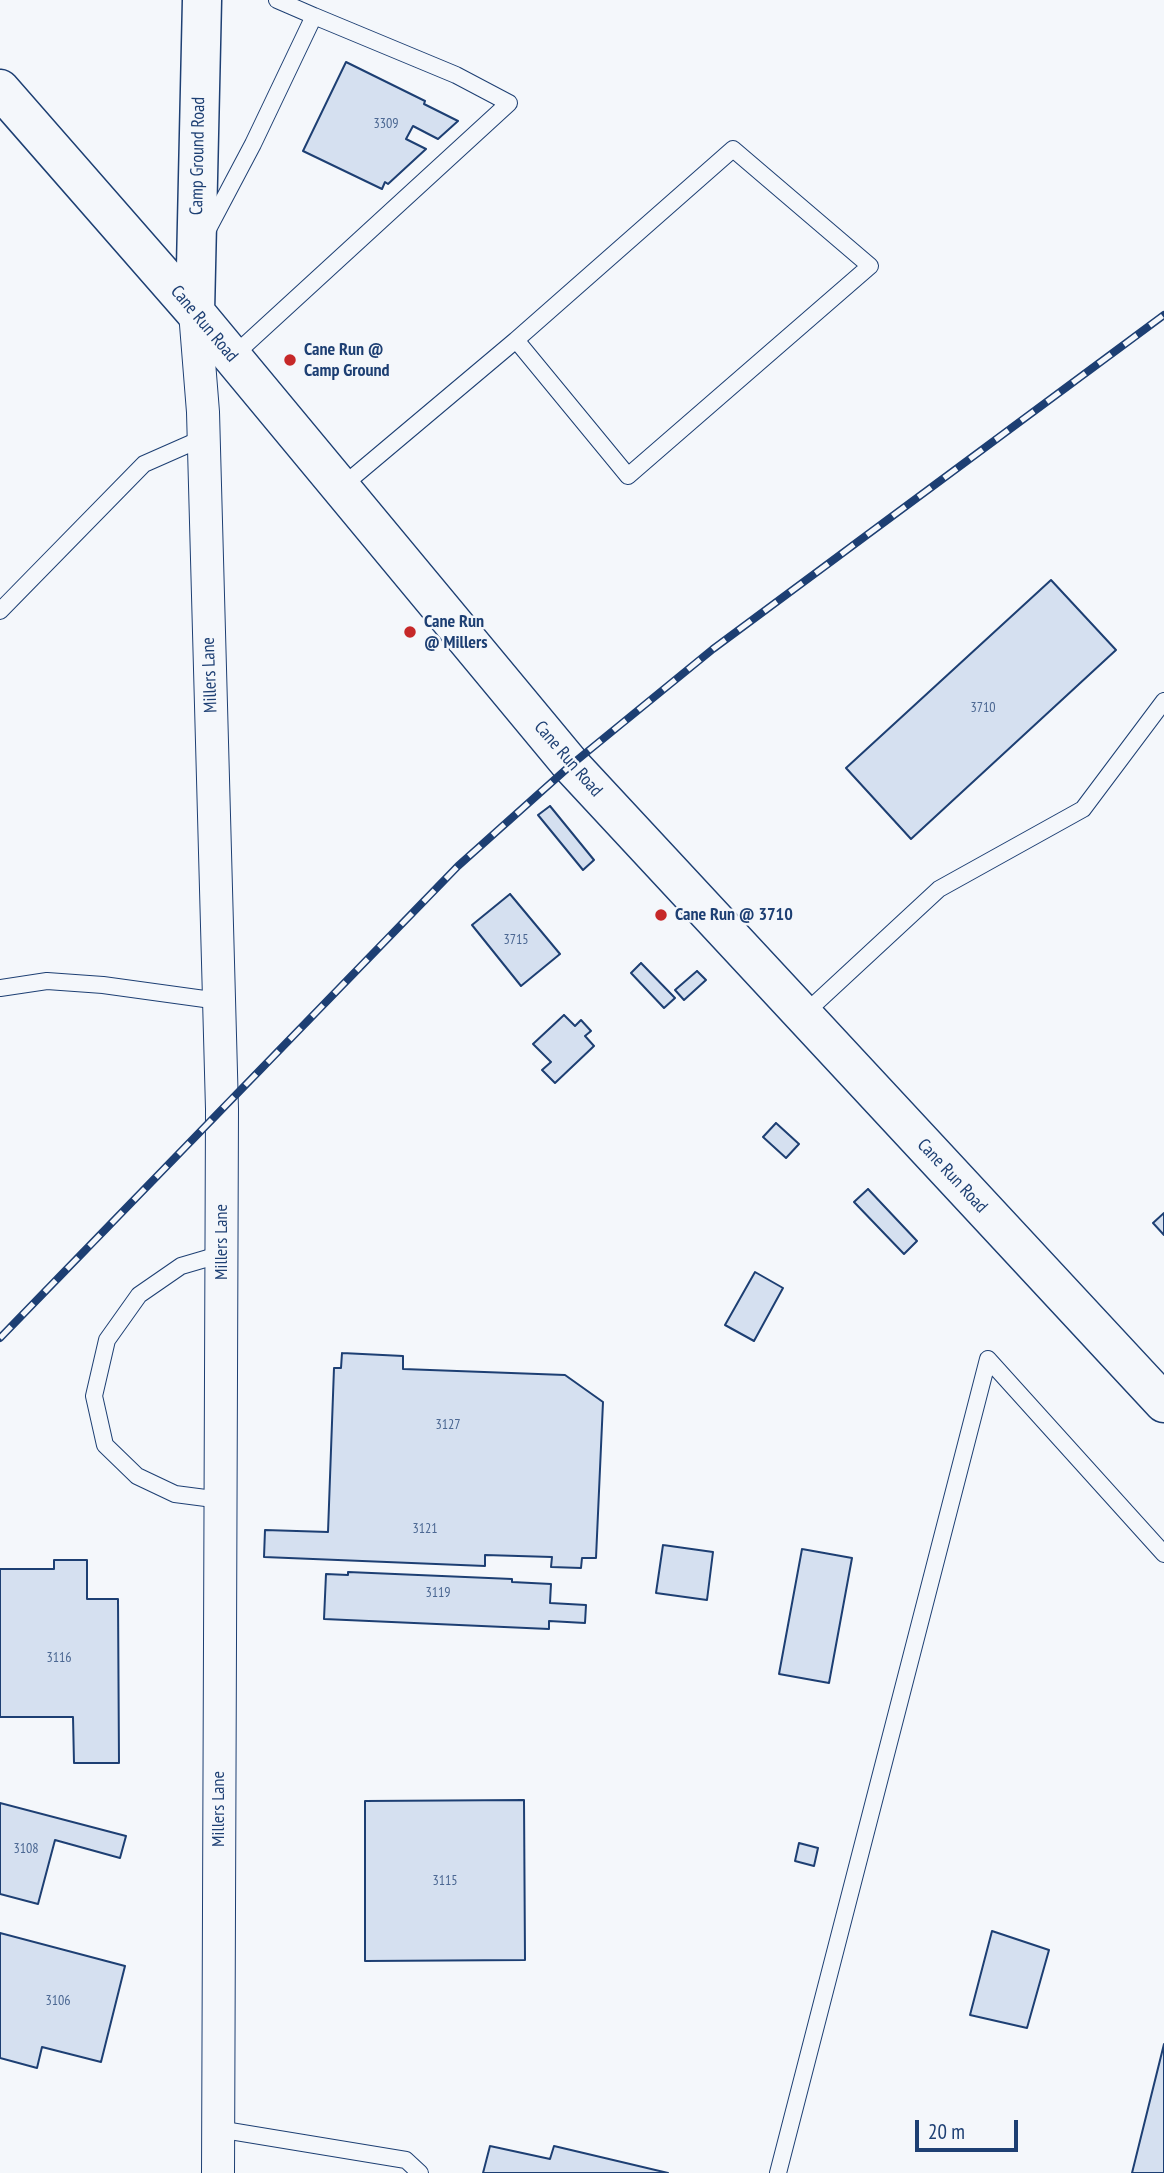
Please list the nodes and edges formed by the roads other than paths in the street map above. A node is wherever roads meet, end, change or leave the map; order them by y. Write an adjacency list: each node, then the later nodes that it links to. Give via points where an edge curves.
1 (202, 0): 5 (main road, Camp Ground Road)
2 (277, 0): 3 (lane)
3 (314, 16): 5 (lane); 8 (lane, via 456,75 509,103)
4 (0, 89): 6 (main road, Cane Run Road)
5 (196, 252): 6 (main road, Camp Ground Road)
6 (195, 312): 8 (main road, Cane Run Road); 9 (street, Millers Lane)
7 (516, 340): 7 (lane, via 733,149 870,266 628,476); 10 (lane)
8 (232, 357): 10 (main road, Cane Run Road)
9 (204, 438): 11 (lane, via 144,464); 14 (street, Millers Lane)
10 (340, 488): 15 (main road, Cane Run Road, via 571,765)
11 (0, 611)
12 (1164, 701): 15 (lane, via 1083,809 939,889)
13 (0, 988): 14 (lane, via 47,981)
14 (219, 1001): 16 (street, Millers Lane)
15 (803, 1015): 17 (main road, Cane Run Road)
16 (222, 1254): 18 (street, Millers Lane); 18 (lane, via 181,1266 139,1295 107,1340 94,1396 105,1445 137,1476 175,1494)
17 (1160, 1391)
18 (221, 1500): 20 (street, Millers Lane)
19 (1164, 1555): 23 (lane, via 988,1359)
20 (218, 2129): 21 (street, Millers Lane); 22 (lane, via 406,2160)
21 (218, 2173)
22 (420, 2173)
23 (778, 2173)

